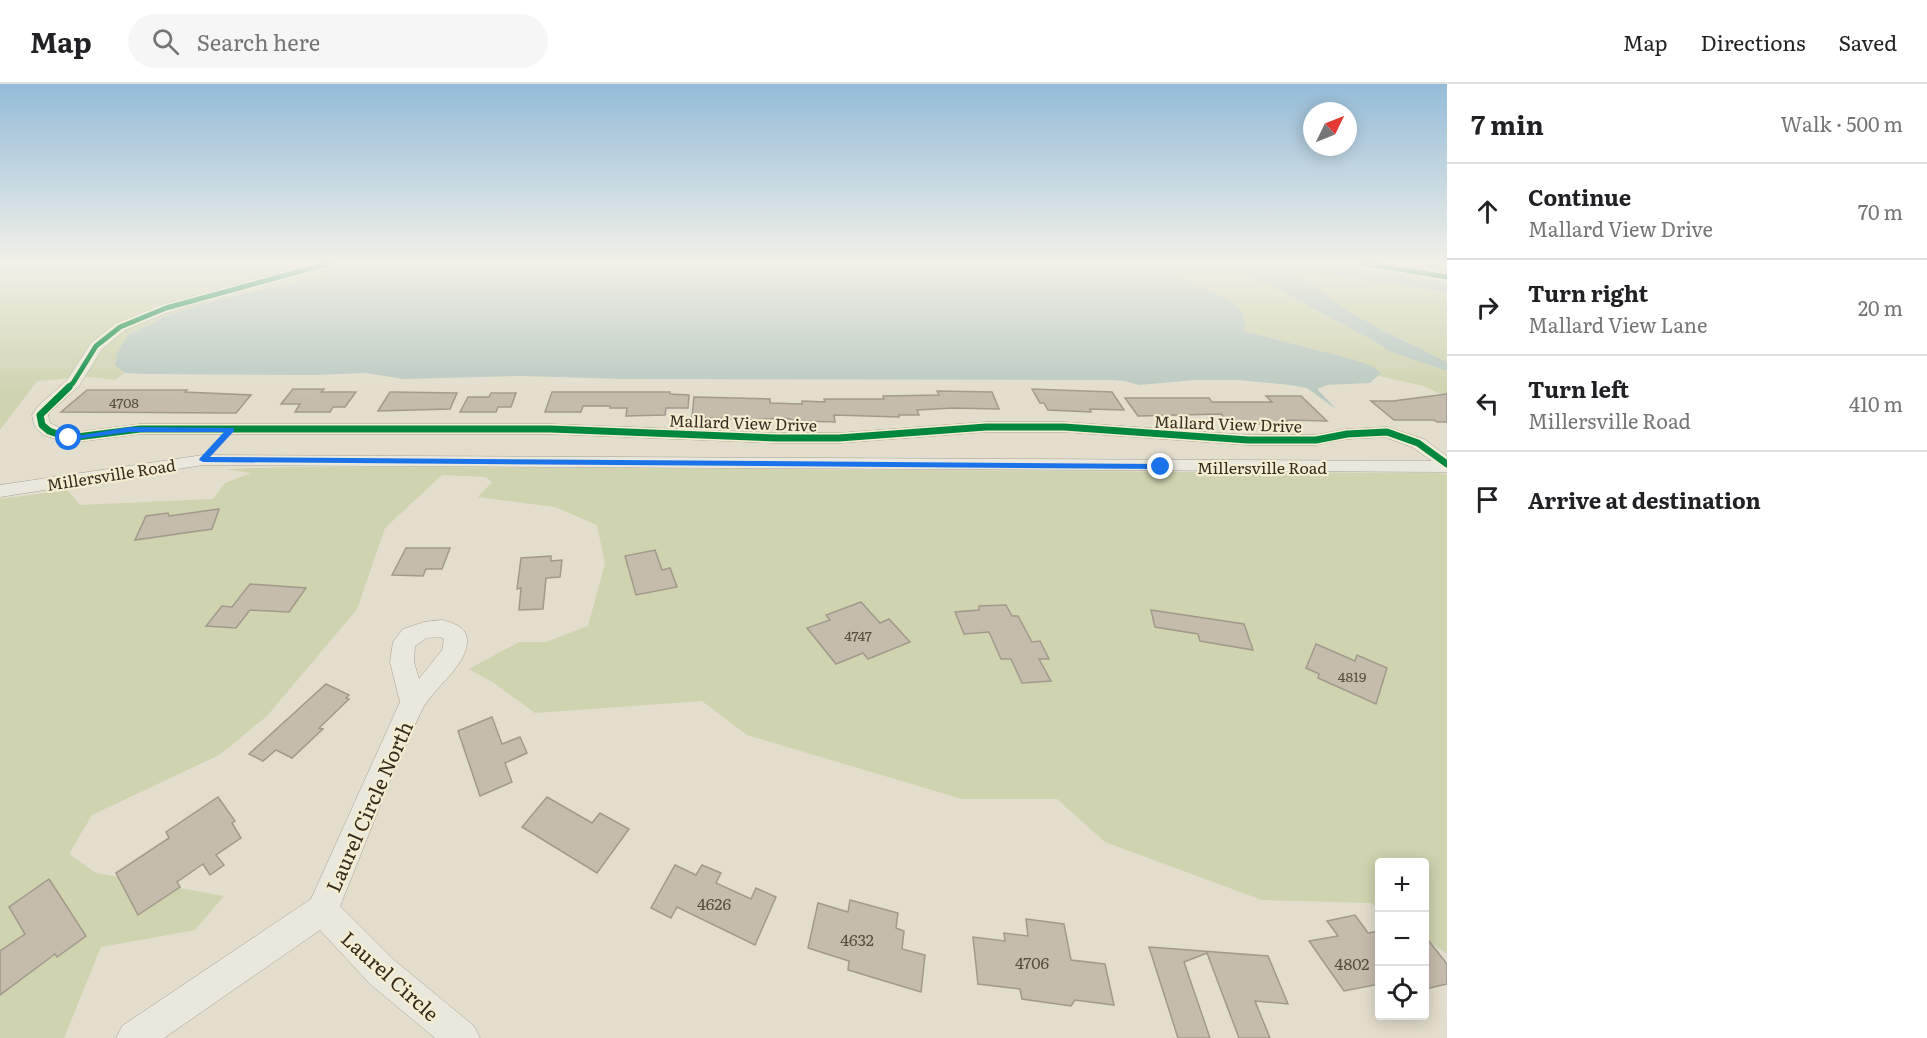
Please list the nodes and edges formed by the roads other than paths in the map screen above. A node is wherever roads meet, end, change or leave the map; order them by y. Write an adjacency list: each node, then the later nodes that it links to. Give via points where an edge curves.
1 (168, 308): 2 (street, Mallard View Drive, via 120,327 96,346 73,383 40,416 42,425 69,438 130,429)
2 (231, 429): 3 (street); 4 (street, Mallard View Drive, via 551,429 839,438 986,427 1064,427 1248,440 1316,440 1387,432 1418,443)
3 (203, 460): 4 (street, Millersville Road); 5 (street, Millersville Road)
4 (1447, 466)
5 (0, 491)
6 (413, 702): 7 (street, Laurel Circle North)
7 (322, 910): 8 (street); 9 (street, Laurel Circle, via 382,972)
8 (134, 1038)
9 (462, 1038)

